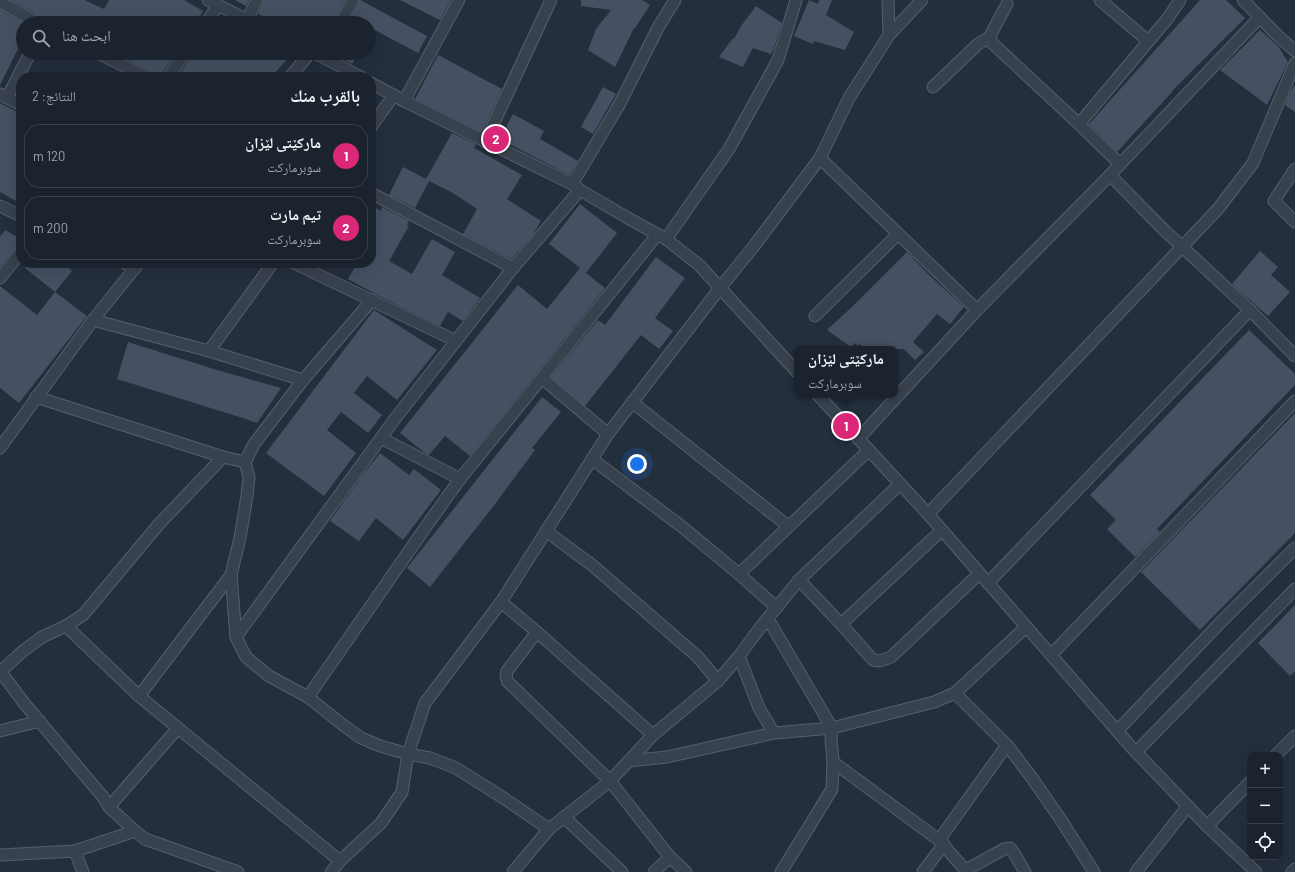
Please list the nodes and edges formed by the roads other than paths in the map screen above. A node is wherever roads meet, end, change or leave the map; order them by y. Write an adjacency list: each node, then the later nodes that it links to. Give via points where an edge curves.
1 (258, 0): 18 (street)
2 (353, 0): 19 (street)
3 (459, 0): 41 (street)
4 (552, 0): 45 (street)
5 (675, 0): 50 (street, via 658,26)
6 (796, 0): 56 (street, via 778,60 729,150)
7 (888, 0): 21 (street)
8 (922, 0): 21 (street)
9 (1100, 0): 23 (street)
10 (1180, 0): 23 (street)
11 (1243, 0): 20 (street)
12 (0, 2): 15 (street)
13 (213, 3): 16 (street); 17 (street)
14 (1007, 4): 22 (street)
15 (25, 16)
16 (208, 16)
17 (238, 16)
18 (252, 16)
19 (345, 16)
20 (1260, 17): 24 (street); 47 (street)
21 (889, 35): 46 (street, via 849,98)
22 (990, 37): 38 (street, via 978,44); 44 (street, via 992,43)
23 (1148, 42): 44 (street)
24 (1295, 51)
25 (26, 60): 31 (street)
26 (112, 60): 32 (street)
27 (180, 60): 33 (street)
28 (304, 60): 34 (street)
29 (331, 60): 35 (street)
30 (1295, 63): 57 (street, via 1253,163 1218,210)
31 (19, 72)
32 (136, 72)
33 (172, 72)
34 (294, 72)
35 (352, 72)
36 (16, 76): 40 (street)
37 (376, 86): 39 (street)
38 (933, 87)
39 (394, 95): 41 (street); 43 (street)
40 (4, 96): 42 (street)
41 (404, 101): 45 (street)
42 (16, 102)
43 (376, 120)
44 (1079, 124): 47 (street)
45 (485, 142): 50 (street)
46 (820, 158): 55 (street); 64 (street)
47 (1120, 164): 49 (street)
48 (1295, 169): 54 (street, via 1274,201)
49 (1110, 175): 57 (street); 66 (street)
50 (576, 187): 56 (street); 62 (street)
51 (376, 196): 62 (street)
52 (0, 206): 53 (street)
53 (16, 214)
54 (1295, 222)
55 (898, 234): 66 (street); 68 (street)
56 (661, 237): 64 (street, via 699,265); 74 (street)
57 (1183, 247): 67 (street); 92 (street)
58 (16, 258): 63 (street)
59 (135, 268): 69 (street)
60 (269, 268): 71 (street)
61 (305, 268): 65 (street)
62 (513, 268): 70 (street)
63 (0, 278)
64 (720, 288): 73 (street); 80 (street)
65 (372, 300): 70 (street); 75 (street)
66 (977, 310): 76 (street)
67 (1250, 310): 72 (street); 101 (street)
68 (815, 316)
69 (93, 320): 71 (street); 77 (street)
70 (456, 341): 83 (street)
71 (209, 351): 75 (street)
72 (1295, 356)
73 (794, 369)
74 (542, 378): 82 (street); 90 (street)
75 (303, 380): 89 (street, via 254,444)
76 (898, 395)
77 (36, 397): 85 (street); 87 (street)
78 (821, 398): 84 (street)
79 (895, 398): 84 (street)
80 (632, 402): 82 (street); 93 (street)
81 (1295, 402): 111 (street)
82 (608, 434): 88 (street)
83 (381, 438): 90 (street); 110 (street)
84 (858, 438): 86 (street)
85 (0, 448)
86 (869, 450): 91 (street); 93 (street)
87 (223, 457): 89 (street); 107 (street, via 159,524 84,615)
88 (592, 459): 95 (street); 97 (street, via 681,526)
89 (245, 462): 99 (street, via 249,477 247,496)
90 (460, 479): 117 (street)
91 (900, 484): 92 (street); 100 (street)
92 (928, 514): 94 (street)
93 (788, 526): 97 (street)
94 (942, 530): 98 (street); 106 (street)
95 (546, 531): 103 (street); 114 (street, via 592,564 698,657)
96 (1295, 548): 122 (street)
97 (739, 574): 104 (street)
98 (979, 574): 101 (street); 106 (street, via 891,657 880,661 873,660)
99 (231, 575): 110 (street); 116 (street)
100 (799, 580): 104 (street); 106 (street)
101 (988, 583): 108 (street)
102 (1295, 589): 127 (street)
103 (501, 602): 109 (street); 129 (street, via 425,703)
104 (777, 608): 105 (street)
105 (768, 619): 112 (street); 120 (street)
106 (841, 624)
107 (66, 626): 113 (street, via 42,637); 116 (street)
108 (1026, 627): 111 (street); 115 (street)
109 (537, 632): 124 (street); 132 (street, via 507,671 508,682)
110 (236, 637): 117 (street, via 246,657 269,676)
111 (1051, 655): 122 (street)
112 (739, 656): 114 (street); 123 (street, via 760,708)
113 (0, 671): 118 (street)
114 (718, 681): 124 (street)
115 (955, 693): 120 (street, via 934,702); 126 (street)
116 (139, 696): 119 (street)
117 (308, 697): 129 (street, via 361,738)
118 (40, 721): 121 (street); 135 (street, via 103,796)
119 (178, 728): 135 (street); 144 (street)
120 (832, 728): 123 (street); 131 (street)
121 (0, 731)
122 (1117, 731): 127 (street)
123 (774, 733): 130 (street, via 667,757)
124 (653, 734): 130 (street)
125 (1295, 736): 128 (street)
126 (1007, 745): 140 (street); 157 (street, via 1061,820)
127 (1136, 752): 134 (street)
128 (1279, 752)
129 (408, 754): 138 (street, via 430,758 456,768); 144 (street, via 402,792 381,823)
130 (629, 761): 132 (street)
131 (833, 762): 140 (street); 154 (street, via 832,789)
132 (610, 781): 136 (street); 143 (street)
133 (1247, 785): 137 (street)
134 (1188, 806): 137 (street); 158 (street)
135 (109, 807): 139 (street)
136 (564, 817): 138 (street); 151 (street)
137 (1208, 826): 159 (street)
138 (549, 829): 150 (street)
139 (135, 831): 141 (street); 148 (street, via 145,839)
140 (942, 842): 146 (street); 155 (street)
141 (74, 851): 142 (street); 147 (street)
142 (0, 855)
143 (670, 857): 152 (street); 153 (street)
144 (340, 861): 149 (street)
145 (1295, 869): 160 (street)
146 (967, 871): 156 (street, via 1010,848)
147 (83, 872)
148 (238, 872)
149 (331, 872)
150 (513, 872)
151 (622, 872)
152 (654, 872)
153 (686, 872)
154 (781, 872)
155 (923, 872)
156 (1025, 872)
157 (1094, 872)
158 (1136, 872)
159 (1256, 872)
160 (1292, 872)

